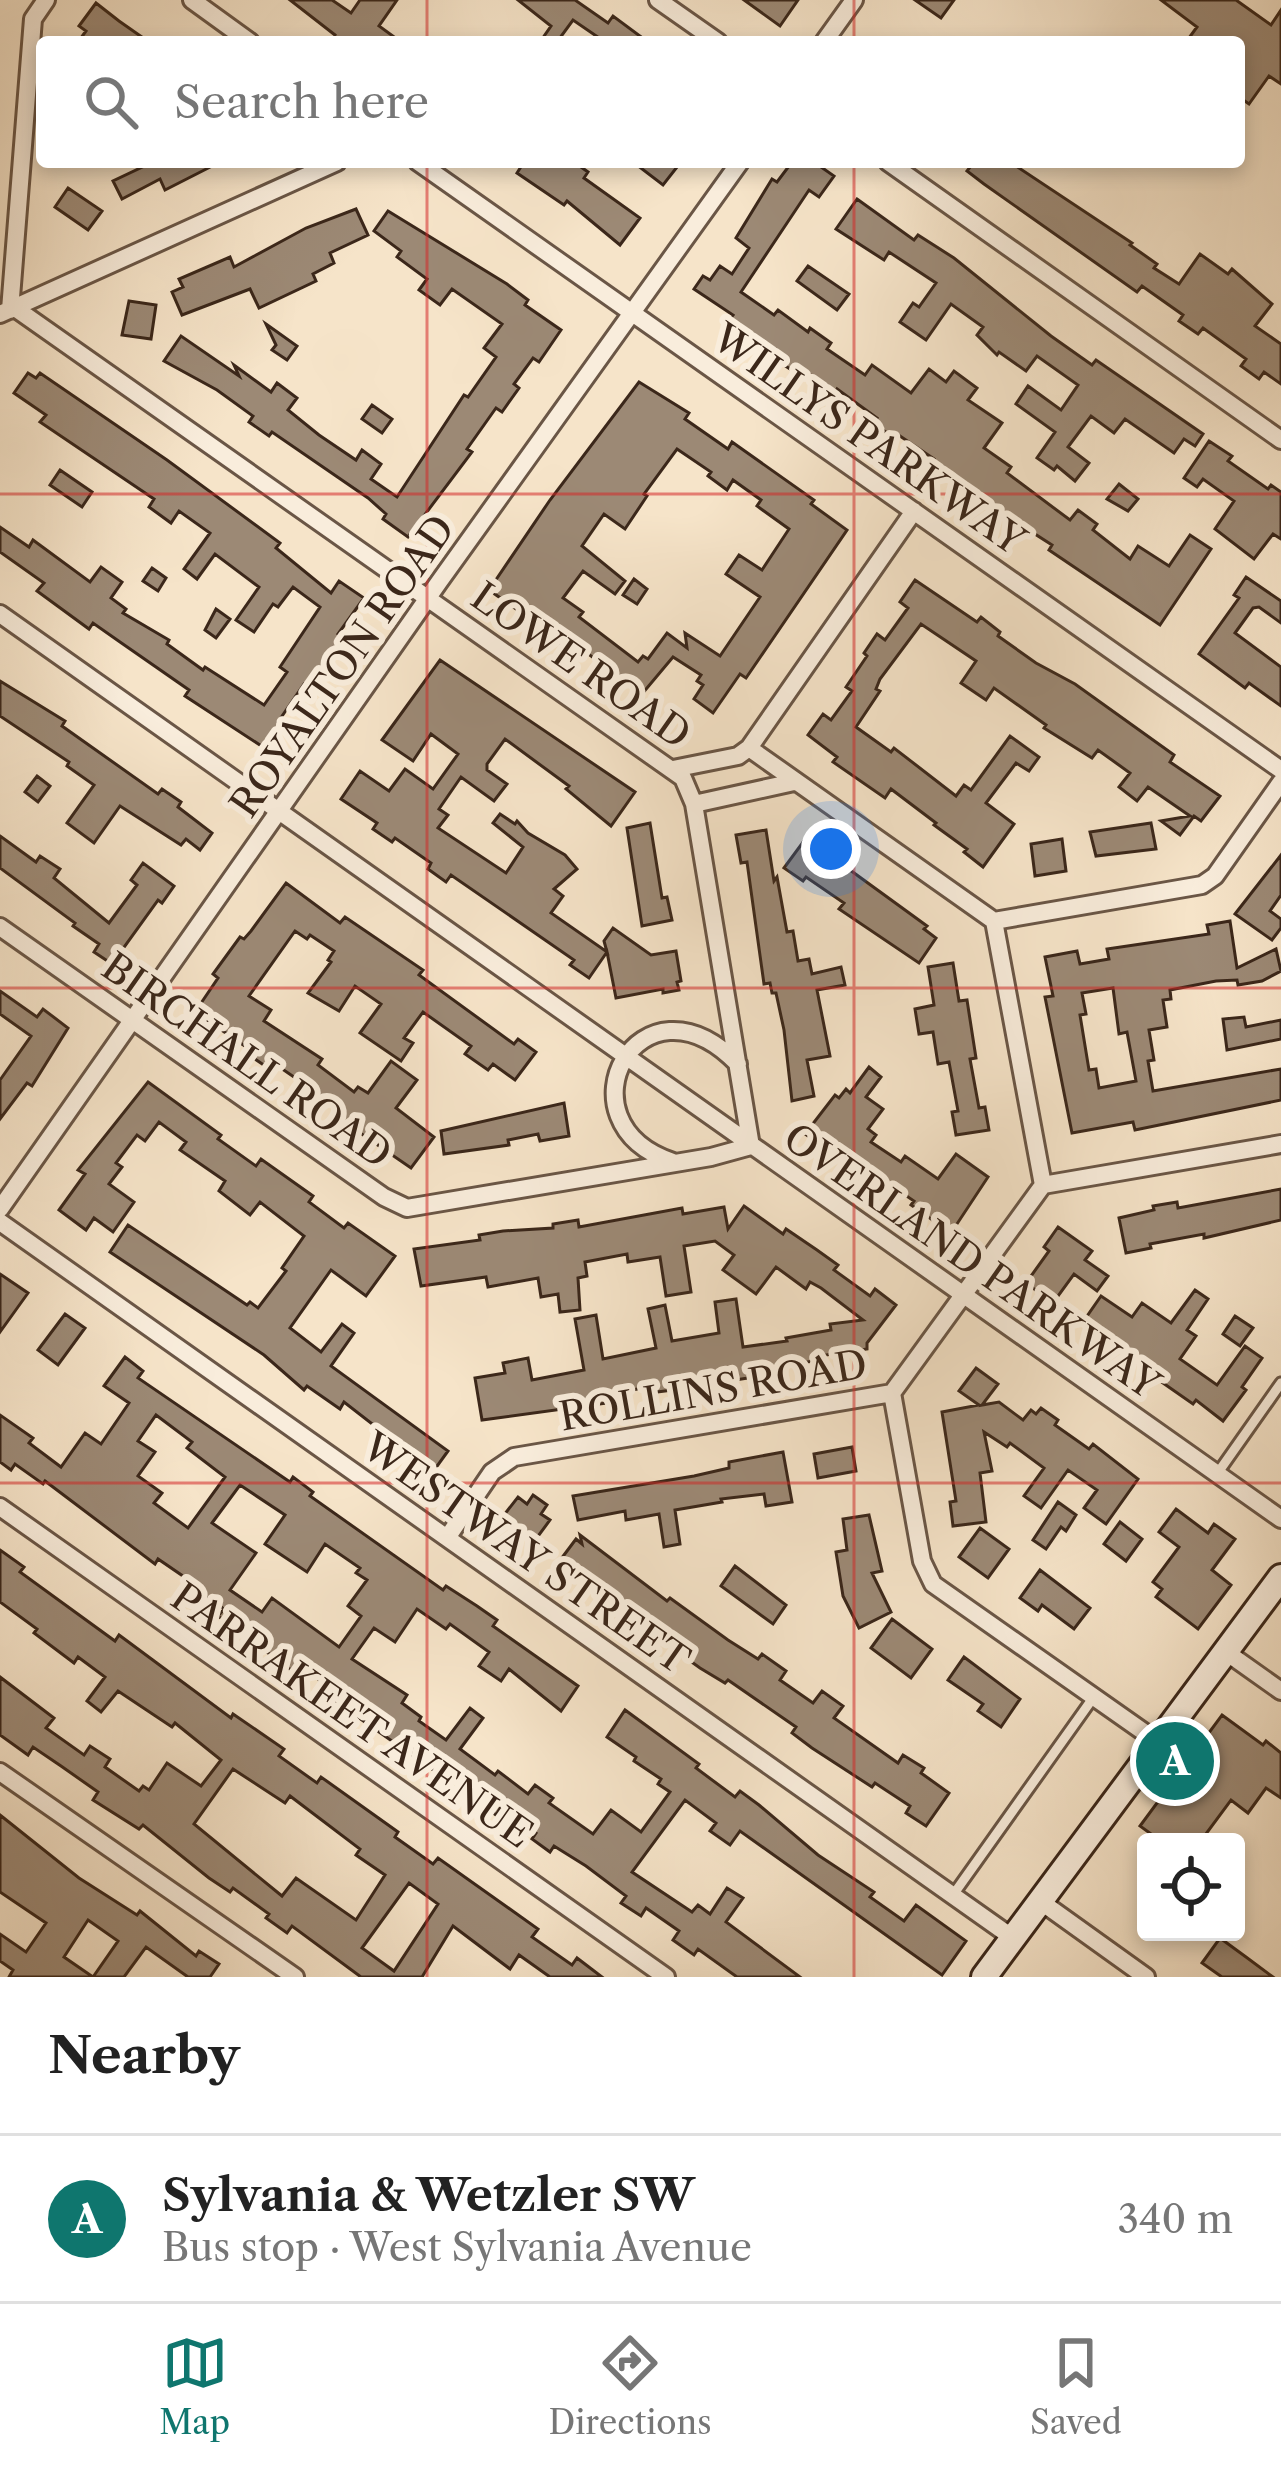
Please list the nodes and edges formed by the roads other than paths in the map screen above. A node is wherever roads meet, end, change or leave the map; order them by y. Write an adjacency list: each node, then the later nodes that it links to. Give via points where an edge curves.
1 (46, 0): 12 (street, via 32,19)
2 (192, 0): 5 (street)
3 (658, 0): 6 (street)
4 (854, 0): 7 (street)
5 (242, 36)
6 (709, 36)
7 (828, 36)
8 (324, 168): 12 (street)
9 (427, 168): 13 (street, WILLYS PARKWAY)
10 (736, 168): 13 (street, ROYALTON ROAD)
11 (896, 168): 14 (street)
12 (8, 311): 16 (street, LOWE ROAD)
13 (633, 313): 15 (street, WILLYS PARKWAY); 16 (street, ROYALTON ROAD)
14 (1281, 440)
15 (914, 511): 18 (street); 20 (street, WILLYS PARKWAY)
16 (429, 597): 19 (street, LOWE ROAD); 24 (street, ROYALTON ROAD)
17 (0, 614): 24 (street, OVERLAND PARKWAY)
18 (749, 748): 19 (street); 21 (street)
19 (674, 769): 23 (street, LOWE ROAD)
20 (1281, 770)
21 (794, 782): 23 (street); 25 (street)
22 (1281, 782): 25 (street, via 1202,884)
23 (694, 804): 29 (street, LOWE ROAD)
24 (281, 812): 27 (street, ROYALTON ROAD); 28 (street, OVERLAND PARKWAY)
25 (994, 921): 33 (street)
26 (0, 927): 27 (street, BIRCHALL ROAD)
27 (134, 1020): 32 (street, BIRCHALL ROAD, via 407,1208); 34 (street, ROYALTON ROAD)
28 (625, 1056): 29 (street, via 644,1039 683,1031); 31 (street, OVERLAND PARKWAY); 32 (street, via 615,1082 623,1124 652,1155)
29 (740, 1066): 31 (street, LOWE ROAD)
30 (1281, 1144): 33 (street)
31 (751, 1146): 32 (street, BIRCHALL ROAD); 36 (street, OVERLAND PARKWAY)
32 (674, 1162)
33 (1043, 1185): 36 (street, ROLLINS ROAD)
34 (0, 1209)
35 (0, 1222): 42 (street, WESTWAY STREET)
36 (964, 1294): 38 (street, ROLLINS ROAD); 39 (street, OVERLAND PARKWAY)
37 (1281, 1383): 39 (lane)
38 (892, 1393): 42 (street, ROLLINS ROAD, via 514,1457 492,1472); 46 (street, via 926,1574)
39 (1217, 1474): 41 (street, OVERLAND PARKWAY)
40 (0, 1507): 53 (street, PARRAKEET AVENUE)
41 (1281, 1519)
42 (447, 1538): 49 (street, WESTWAY STREET)
43 (1281, 1576): 44 (main road)
44 (1226, 1652): 45 (street); 47 (main road)
45 (1281, 1690)
46 (1094, 1698): 47 (street); 49 (lane)
47 (1158, 1742): 50 (main road)
48 (0, 1772): 52 (street)
49 (953, 1895): 51 (street, WESTWAY STREET)
50 (1040, 1901): 51 (main road); 55 (street)
51 (1013, 1938): 54 (main road)
52 (295, 1977)
53 (666, 1977)
54 (984, 1977)
55 (1146, 1977)

